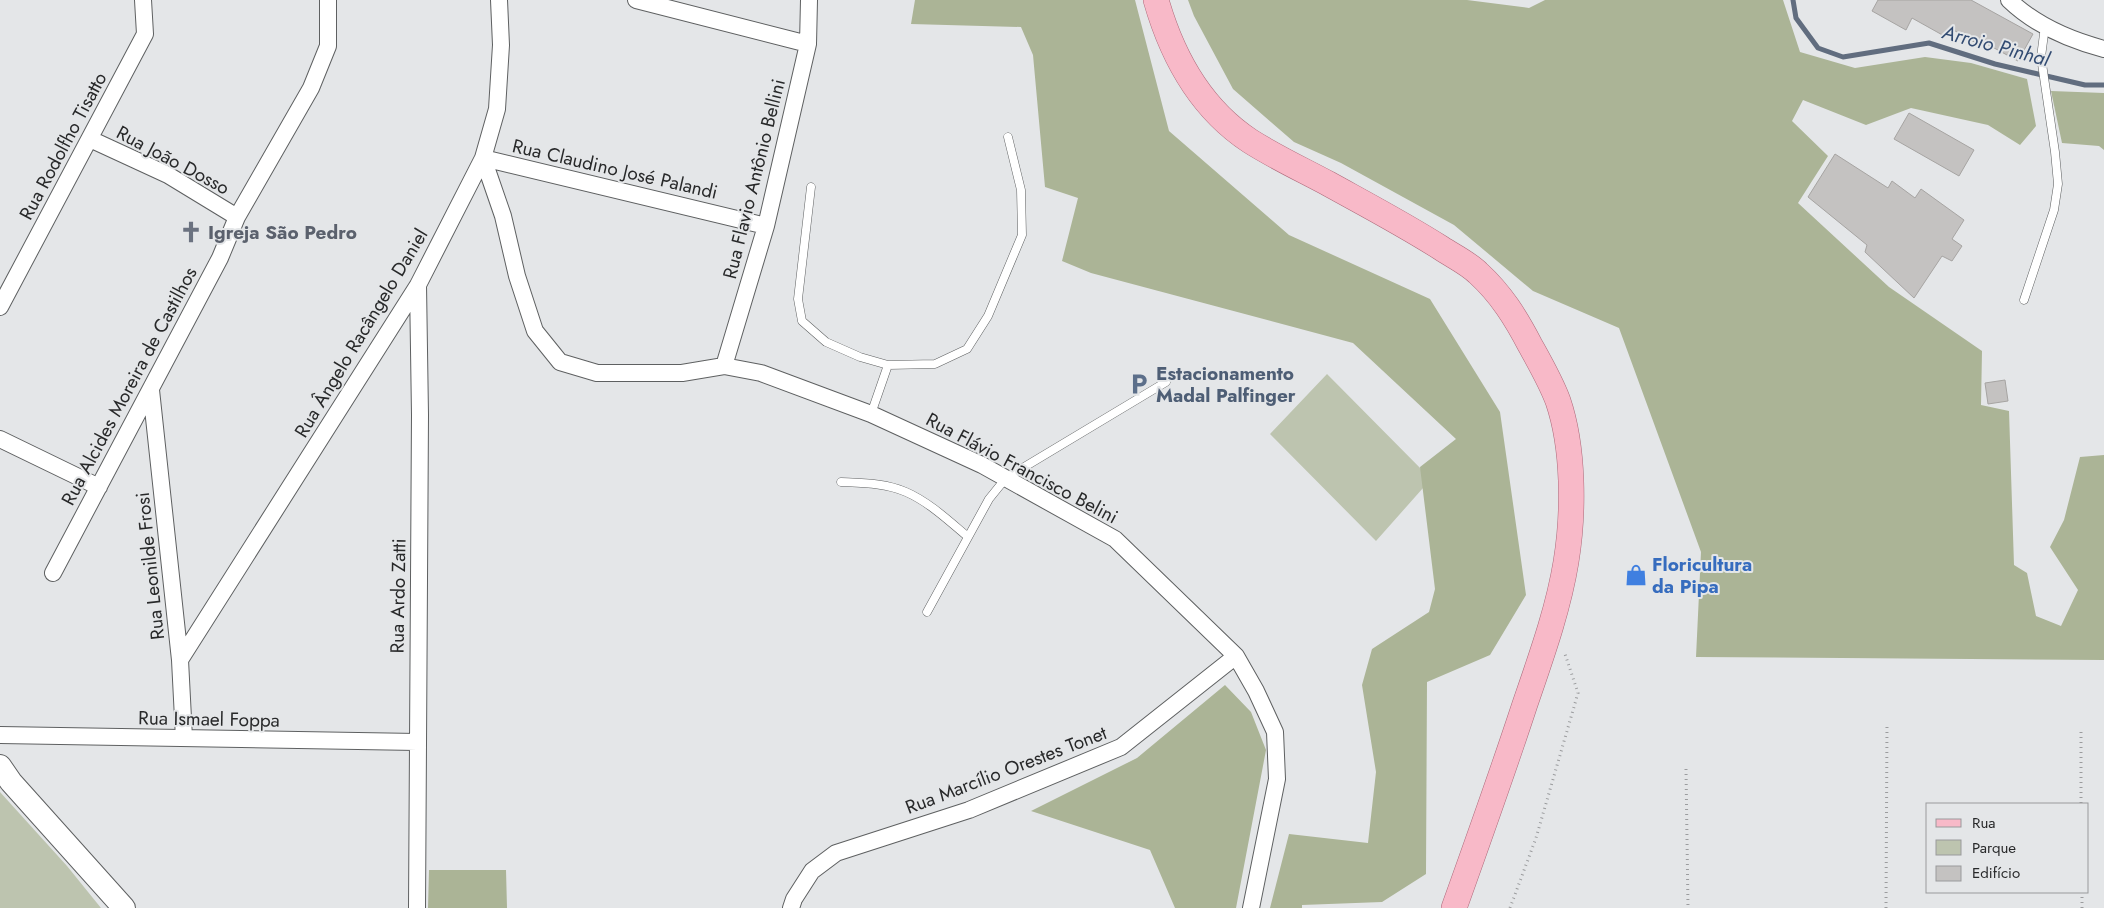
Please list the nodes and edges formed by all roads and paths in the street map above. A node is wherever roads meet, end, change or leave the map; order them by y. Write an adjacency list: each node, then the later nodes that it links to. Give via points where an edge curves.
1 (143, 0): 12 (street, Rua Rodolfho Tisatto, via 145,34)
2 (328, 0): 15 (street, Rua Alcides Moreira de Castilhos, via 328,46 311,88)
3 (498, 0): 13 (street, Rua Ângelo Racângelo Daniel, via 501,45 497,109)
4 (636, 0): 9 (street)
5 (809, 0): 9 (street, Rua Flavio Antônio Bellini)
6 (1156, 0): 48 (main road, via 1181,66 1198,93 1226,122 1250,141 1413,230 1476,271 1503,298 1558,400 1567,440 1570,476 1566,562 1538,666)
7 (2010, 0): 8 (street)
8 (2045, 26): 10 (street); 18 (lane, via 2041,57 2058,184 2054,210)
9 (808, 44): 16 (street, Rua Flavio Antônio Bellini)
10 (2104, 49)
11 (1008, 137): 20 (lane, via 1021,190 1022,236 988,316 967,349 935,364)
12 (90, 139): 15 (street, Rua João Dosso, via 168,175); 19 (street, Rua Rodolfho Tisatto)
13 (483, 158): 16 (street, Rua Claudino José Palandi); 17 (street, Rua Ângelo Racângelo Daniel); 21 (street, via 535,331 560,362 597,373 682,373)
14 (811, 187): 20 (lane, via 798,299 802,321 826,342)
15 (237, 217): 23 (street, Rua Alcides Moreira de Castilhos, via 220,258)
16 (766, 226): 21 (street, Rua Flavio Antônio Bellini)
17 (418, 285): 34 (street, Rua Ângelo Racângelo Daniel); 39 (street, Rua Ardo Zatti)
18 (2024, 300)
19 (0, 307)
20 (888, 365): 24 (lane)
21 (724, 366): 24 (street, Rua Flávio Francisco Belini, via 761,373)
22 (1166, 382): 26 (lane)
23 (151, 390): 28 (street, Rua Alcides Moreira de Castilhos); 34 (street, Rua Leonilde Frosi)
24 (871, 414): 26 (street, Rua Flávio Francisco Belini)
25 (0, 439): 28 (street)
26 (1006, 478): 29 (lane, via 989,499); 33 (street, Rua Flávio Francisco Belini, via 1116,539)
27 (841, 482): 29 (lane, via 872,483 905,492 930,506)
28 (99, 487): 30 (street, Rua Alcides Moreira de Castilhos)
29 (968, 536): 31 (lane)
30 (53, 573)
31 (927, 612)
32 (1564, 650): 49 (path, via 1578,692 1536,838)
33 (1236, 656): 46 (street, Rua Marcílio Orestes Tonet, via 1121,747 969,810 836,853 812,871); 47 (street, Rua Flávio Francisco Belini, via 1275,732 1278,779)
34 (180, 660): 38 (street, Rua Leonilde Frosi)
35 (1888, 724): 51 (path)
36 (2081, 732): 42 (path)
37 (0, 735): 38 (street, Rua Ismael Foppa)
38 (184, 738): 39 (street, Rua Ismael Foppa)
39 (417, 742): 45 (street, Rua Ardo Zatti)
40 (0, 766): 44 (street)
41 (1686, 769): 50 (path)
42 (2081, 803)
43 (2082, 893): 52 (path)
44 (124, 908)
45 (416, 908)
46 (791, 908)
47 (1251, 908)
48 (1454, 908)
49 (1510, 908)
50 (1688, 908)
51 (1886, 908)
52 (2082, 908)

